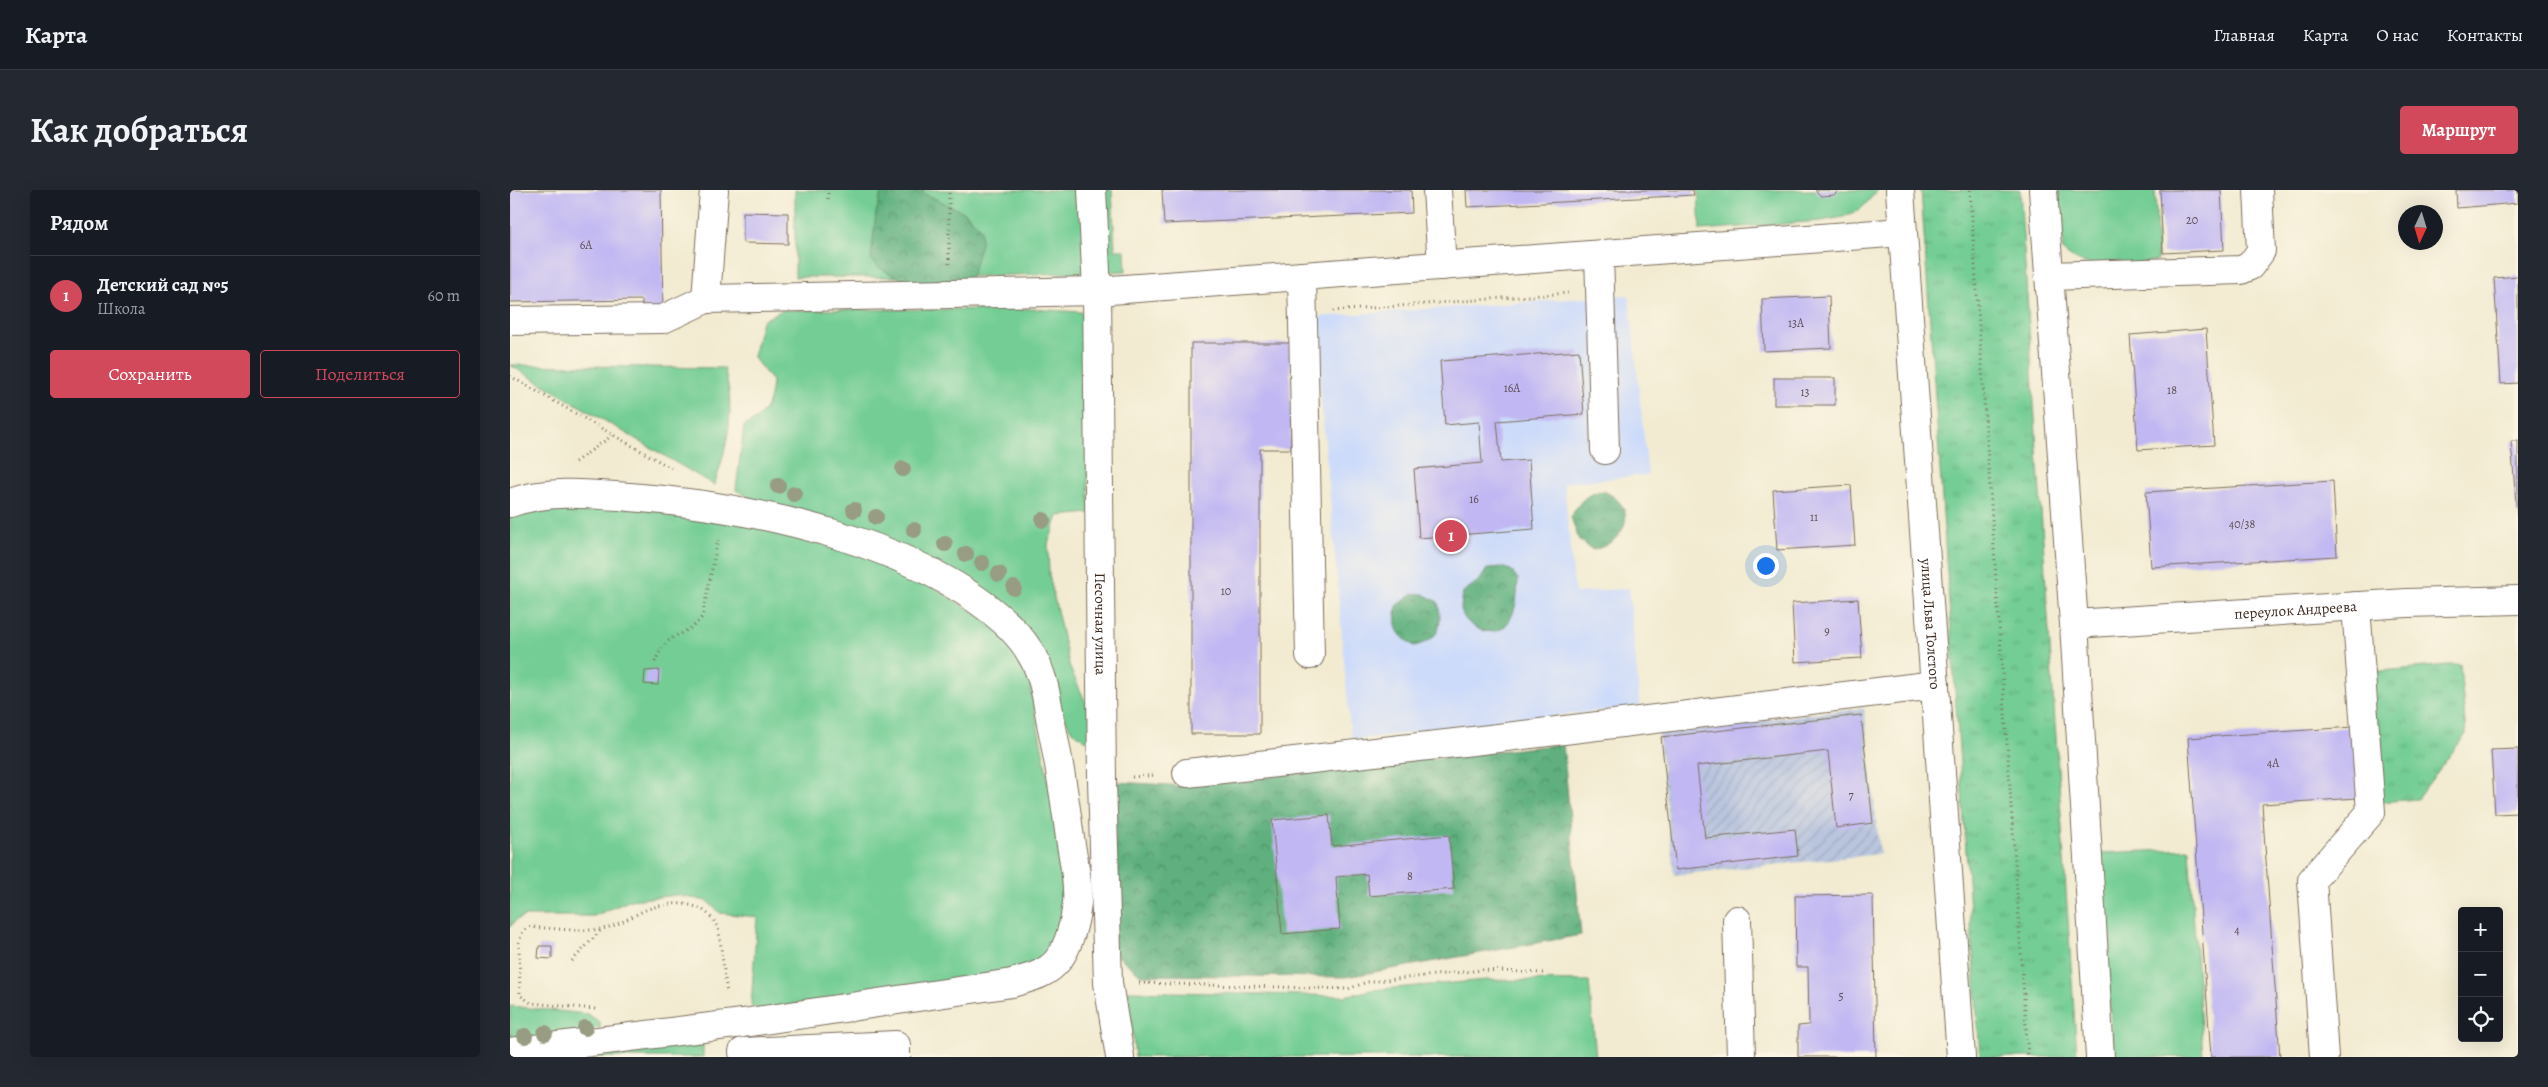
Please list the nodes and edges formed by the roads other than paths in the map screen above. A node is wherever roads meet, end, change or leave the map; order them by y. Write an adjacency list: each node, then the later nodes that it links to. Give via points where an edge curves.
1 (714, 190): 13 (street)
2 (1092, 190): 12 (street, Песочная улица)
3 (1437, 190): 9 (street)
4 (1900, 190): 7 (street, улица Льва Толстого)
5 (2043, 190): 11 (street)
6 (2258, 190): 11 (street, via 2261,251 2241,270)
7 (1903, 232): 8 (street); 21 (street, улица Льва Толстого)
8 (1599, 255): 9 (street); 15 (street)
9 (1442, 266): 10 (street)
10 (1302, 276): 12 (street); 20 (street)
11 (2049, 276): 19 (street)
12 (1097, 291): 13 (street); 28 (street, Песочная улица, via 1102,780 1108,983)
13 (706, 299): 14 (street, via 663,319)
14 (510, 320)
15 (1606, 450)
16 (510, 502): 24 (street, via 572,492 687,501 828,532 912,563 964,591 1010,627 1033,656 1046,695 1063,783 1077,884 1077,903 1067,944 1058,960 1048,970 1012,983)
17 (2518, 600): 18 (street, переулок Андреева)
18 (2356, 606): 19 (street, переулок Андреева); 32 (street, via 2371,812 2312,880)
19 (2074, 624): 31 (street)
20 (1310, 655)
21 (1935, 685): 22 (street); 30 (street, улица Льва Толстого)
22 (1186, 773)
23 (1737, 920): 29 (street)
24 (736, 1024): 25 (street); 26 (street)
25 (510, 1052)
26 (743, 1054): 27 (street, via 896,1045)
27 (896, 1057)
28 (1120, 1057)
29 (1741, 1057)
30 (1961, 1057)
31 (2100, 1057)
32 (2324, 1057)

